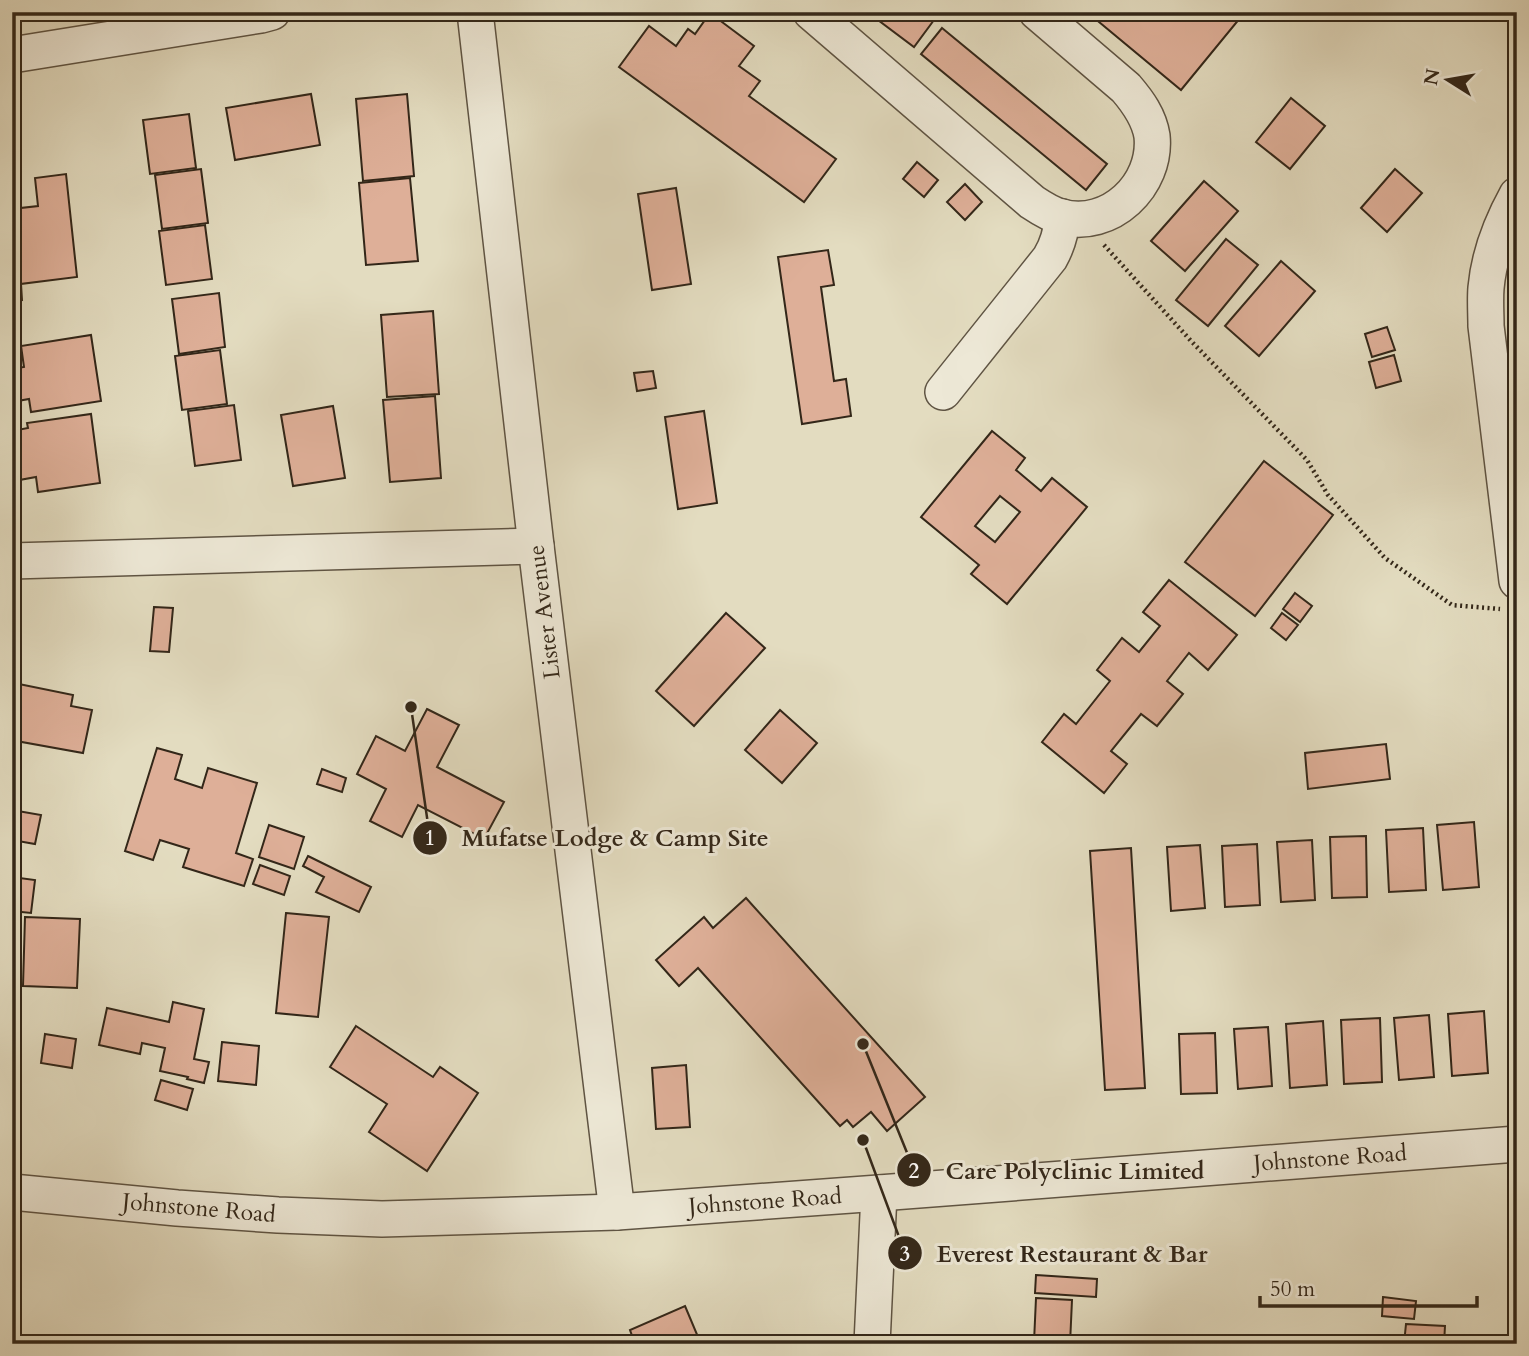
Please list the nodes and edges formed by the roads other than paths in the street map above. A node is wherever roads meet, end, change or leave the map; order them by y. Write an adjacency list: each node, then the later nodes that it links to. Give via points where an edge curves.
1 (272, 12): 5 (street)
2 (475, 12): 9 (street, Lister Avenue)
3 (1037, 12): 7 (street, via 1126,88 1147,117 1152,134 1148,170 1129,199 1098,216)
4 (816, 15): 7 (street, via 1032,202)
5 (12, 55)
6 (1517, 195): 11 (street, via 1493,250 1486,288)
7 (1071, 218): 8 (street, via 1051,258)
8 (943, 393)
9 (536, 546): 10 (street); 15 (street, Lister Avenue)
10 (12, 561)
11 (1510, 595)
12 (1517, 1144): 14 (street, Johnstone Road)
13 (12, 1192): 15 (street, Johnstone Road, via 177,1208 382,1219)
14 (879, 1193): 15 (street, Johnstone Road); 16 (street)
15 (617, 1212)
16 (873, 1344)

